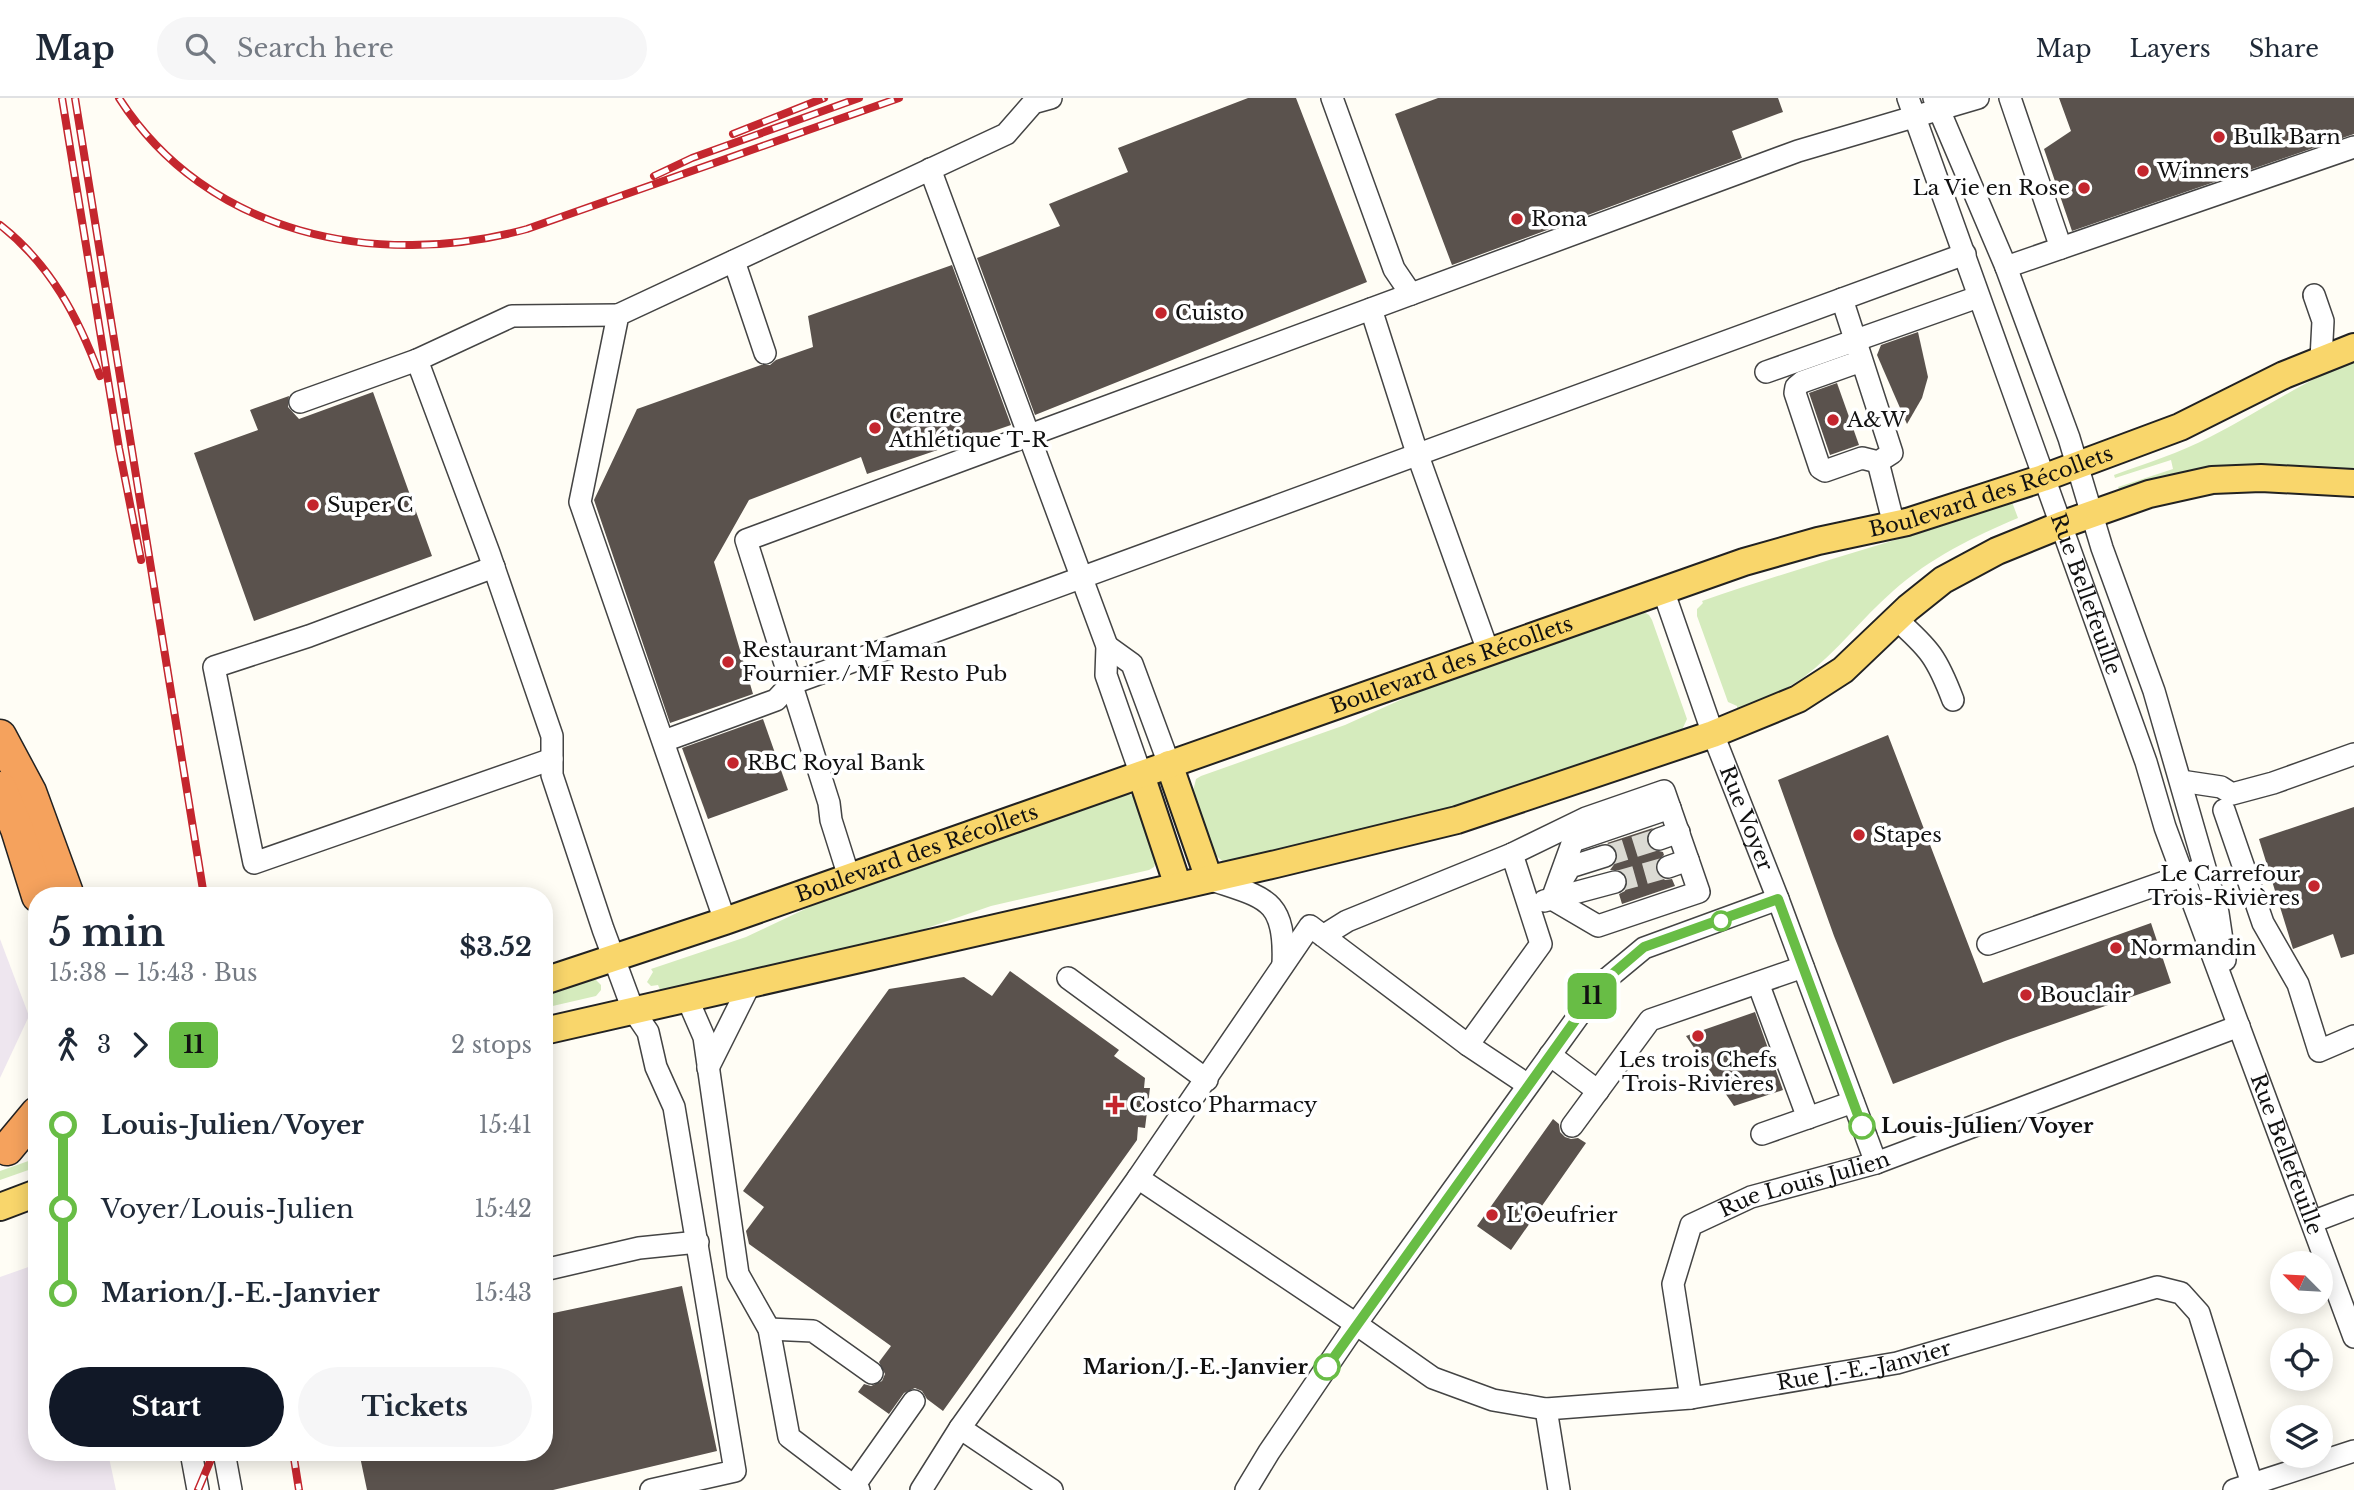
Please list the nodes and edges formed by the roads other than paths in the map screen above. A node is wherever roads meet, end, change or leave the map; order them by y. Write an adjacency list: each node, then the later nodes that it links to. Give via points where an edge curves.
1 (1051, 98): 8 (street, via 1033,103 1006,134)
2 (1332, 98): 13 (street, via 1394,269)
3 (1978, 98): 5 (street)
4 (2010, 98): 9 (street)
5 (1936, 104): 6 (street); 12 (street, Rue Bellefeuille)
6 (1911, 107): 10 (street, Rue Bellefeuille); 13 (street)
7 (2354, 147): 9 (street)
8 (930, 169): 11 (street); 27 (street)
9 (2061, 248): 12 (street)
10 (1965, 254): 15 (street, Rue Bellefeuille); 16 (street)
11 (734, 261): 18 (street); 21 (street)
12 (2006, 267): 30 (street, Rue Bellefeuille)
13 (1411, 294): 17 (street)
14 (2315, 295): 22 (street, via 2323,321)
15 (1978, 297): 19 (street); 31 (street, Rue Bellefeuille)
16 (1842, 299): 19 (street); 28 (street)
17 (1371, 309): 27 (street); 28 (street)
18 (618, 315): 23 (street, via 512,316); 46 (street, via 580,502)
19 (1857, 339): 24 (street); 25 (street)
20 (2354, 347): 22 (main road, Boulevard des Récollets)
21 (765, 352)
22 (2321, 359): 30 (main road, Boulevard des Récollets, via 2192,422)
23 (417, 360): 26 (street); 36 (street)
24 (1861, 361): 29 (street, via 1892,453); 29 (street, via 1802,383 1796,393 1820,468 1825,471 1862,458)
25 (1766, 372)
26 (300, 402)
27 (1030, 435): 37 (street); 42 (street, via 746,540)
28 (1417, 453): 37 (street); 41 (street)
29 (1878, 462): 34 (street)
30 (2077, 465): 31 (main road, Boulevard des Récollets); 33 (street, Rue Bellefeuille)
31 (2043, 478): 34 (main road, Boulevard des Récollets); 35 (street, Rue Bellefeuille)
32 (2354, 483): 33 (main road, via 2212,480 2162,490)
33 (2091, 514): 35 (main road); 51 (street, Rue Bellefeuille)
34 (1894, 525): 38 (main road, Boulevard des Récollets, via 1776,552)
35 (2061, 525): 39 (main road, via 1961,570); 56 (street, Rue Bellefeuille)
36 (494, 567): 48 (street, via 552,736); 48 (street, via 214,667 254,863)
37 (1083, 577): 40 (street); 42 (street)
38 (1663, 590): 41 (main road, Boulevard des Récollets); 44 (street, Rue Voyer)
39 (1896, 619): 43 (street, via 1932,654); 44 (main road, via 1820,687)
40 (1107, 646): 49 (street, via 1132,664); 50 (street, via 1106,675)
41 (1488, 651): 49 (main road, Boulevard des Récollets)
42 (791, 684): 46 (street, via 776,700); 63 (street)
43 (1953, 700)
44 (1713, 734): 64 (main road, via 1457,820); 70 (street, Rue Voyer)
45 (0, 736): 68 (highway, via 30,792)
46 (664, 741): 72 (street)
47 (2354, 754): 53 (street)
48 (552, 759): 75 (street, via 552,775)
49 (1169, 764): 50 (main road, Boulevard des Récollets); 64 (main road)
50 (1141, 775): 63 (main road, Boulevard des Récollets); 66 (main road)
51 (2181, 781): 53 (street, via 2221,787); 55 (street, Rue Bellefeuille)
52 (0, 788): 67 (highway)
53 (2228, 802): 55 (street); 86 (street, via 2263,923 2298,984 2319,1051)
54 (1670, 808): 57 (street); 59 (street, via 1664,791 1586,818); 69 (street, via 1573,841)
55 (2191, 820): 56 (street); 61 (street, Rue Bellefeuille)
56 (2165, 827): 62 (street, Rue Bellefeuille)
57 (1679, 832): 58 (street); 69 (street, via 1678,863 1699,892 1598,926)
58 (1658, 839)
59 (1512, 854): 71 (street); 73 (street, via 1347,921)
60 (1605, 856): 69 (street, via 1570,867)
61 (2205, 869): 62 (street); 84 (street, Rue Bellefeuille, via 2218,913)
62 (2183, 875): 74 (street); 84 (street, Rue Bellefeuille)
63 (849, 877): 72 (main road, Boulevard des Récollets)
64 (1209, 879): 66 (main road); 76 (street, via 1260,897 1273,908 1283,932)
65 (1615, 883): 69 (street)
66 (1178, 886): 81 (main road)
67 (35, 887)
68 (65, 887)
69 (1552, 899): 71 (street)
70 (1778, 899): 77 (street, Rue Voyer); 88 (street, via 1644,947 1603,982)
71 (1529, 905): 87 (street, via 1541,944)
72 (725, 921): 75 (main road, Boulevard des Récollets)
73 (1324, 936): 76 (street, via 1310,926); 87 (street)
74 (1988, 944)
75 (615, 957): 78 (main road, Boulevard des Récollets); 83 (street)
76 (1283, 966): 90 (street)
77 (1804, 967): 80 (street); 93 (street, Rue Voyer)
78 (553, 978)
79 (1068, 978): 90 (street)
80 (1758, 982): 92 (street, via 1650,1020); 94 (street)
81 (750, 984): 82 (main road); 89 (street)
82 (687, 998): 83 (main road); 89 (street, via 702,1029)
83 (633, 1010): 85 (main road); 103 (street, via 648,1032 656,1068 674,1107)
84 (2235, 1015): 99 (street, Rue Louis Julien); 102 (street, Rue Bellefeuille)
85 (553, 1029)
86 (2354, 1036)
87 (1468, 1045): 91 (street)
88 (1550, 1055): 91 (street); 92 (street)
89 (708, 1068): 106 (street, via 738,1273)
90 (1207, 1080): 100 (street)
91 (1528, 1086): 105 (street)
92 (1598, 1091): 95 (street)
93 (1853, 1102): 94 (street); 99 (street, Rue Voyer)
94 (1808, 1118): 97 (street)
95 (1572, 1126)
96 (28, 1127): 98 (highway)
97 (1762, 1134)
98 (14, 1148)
99 (1875, 1163): 109 (street, Rue Louis Julien, via 1751,1198 1692,1225 1673,1284)
100 (1138, 1178): 105 (street, Rue J.-E.-Janvier); 112 (street)
101 (2354, 1206): 102 (street)
102 (2312, 1222): 107 (street, Rue Bellefeuille)
103 (698, 1242): 104 (street, via 639,1248); 120 (street, via 735,1471)
104 (553, 1268)
105 (1356, 1324): 111 (street, Rue J.-E.-Janvier, via 1433,1378 1493,1399); 123 (street)
106 (769, 1329): 108 (street, via 813,1331); 117 (street, via 789,1437)
107 (2354, 1337)
108 (872, 1373)
109 (1691, 1398): 111 (street, Rue J.-E.-Janvier); 116 (street, Rue J.-E.-Janvier, via 1897,1363 2157,1287 2181,1293 2199,1313)
110 (914, 1401): 117 (street)
111 (1546, 1409): 124 (street)
112 (960, 1428): 121 (street); 122 (street)
113 (2354, 1451): 116 (street)
114 (193, 1461): 118 (street)
115 (226, 1461): 119 (street)
116 (2243, 1487)
117 (856, 1488)
118 (198, 1490)
119 (231, 1490)
120 (651, 1490)
121 (920, 1490)
122 (1052, 1490)
123 (1246, 1490)
124 (1559, 1490)

